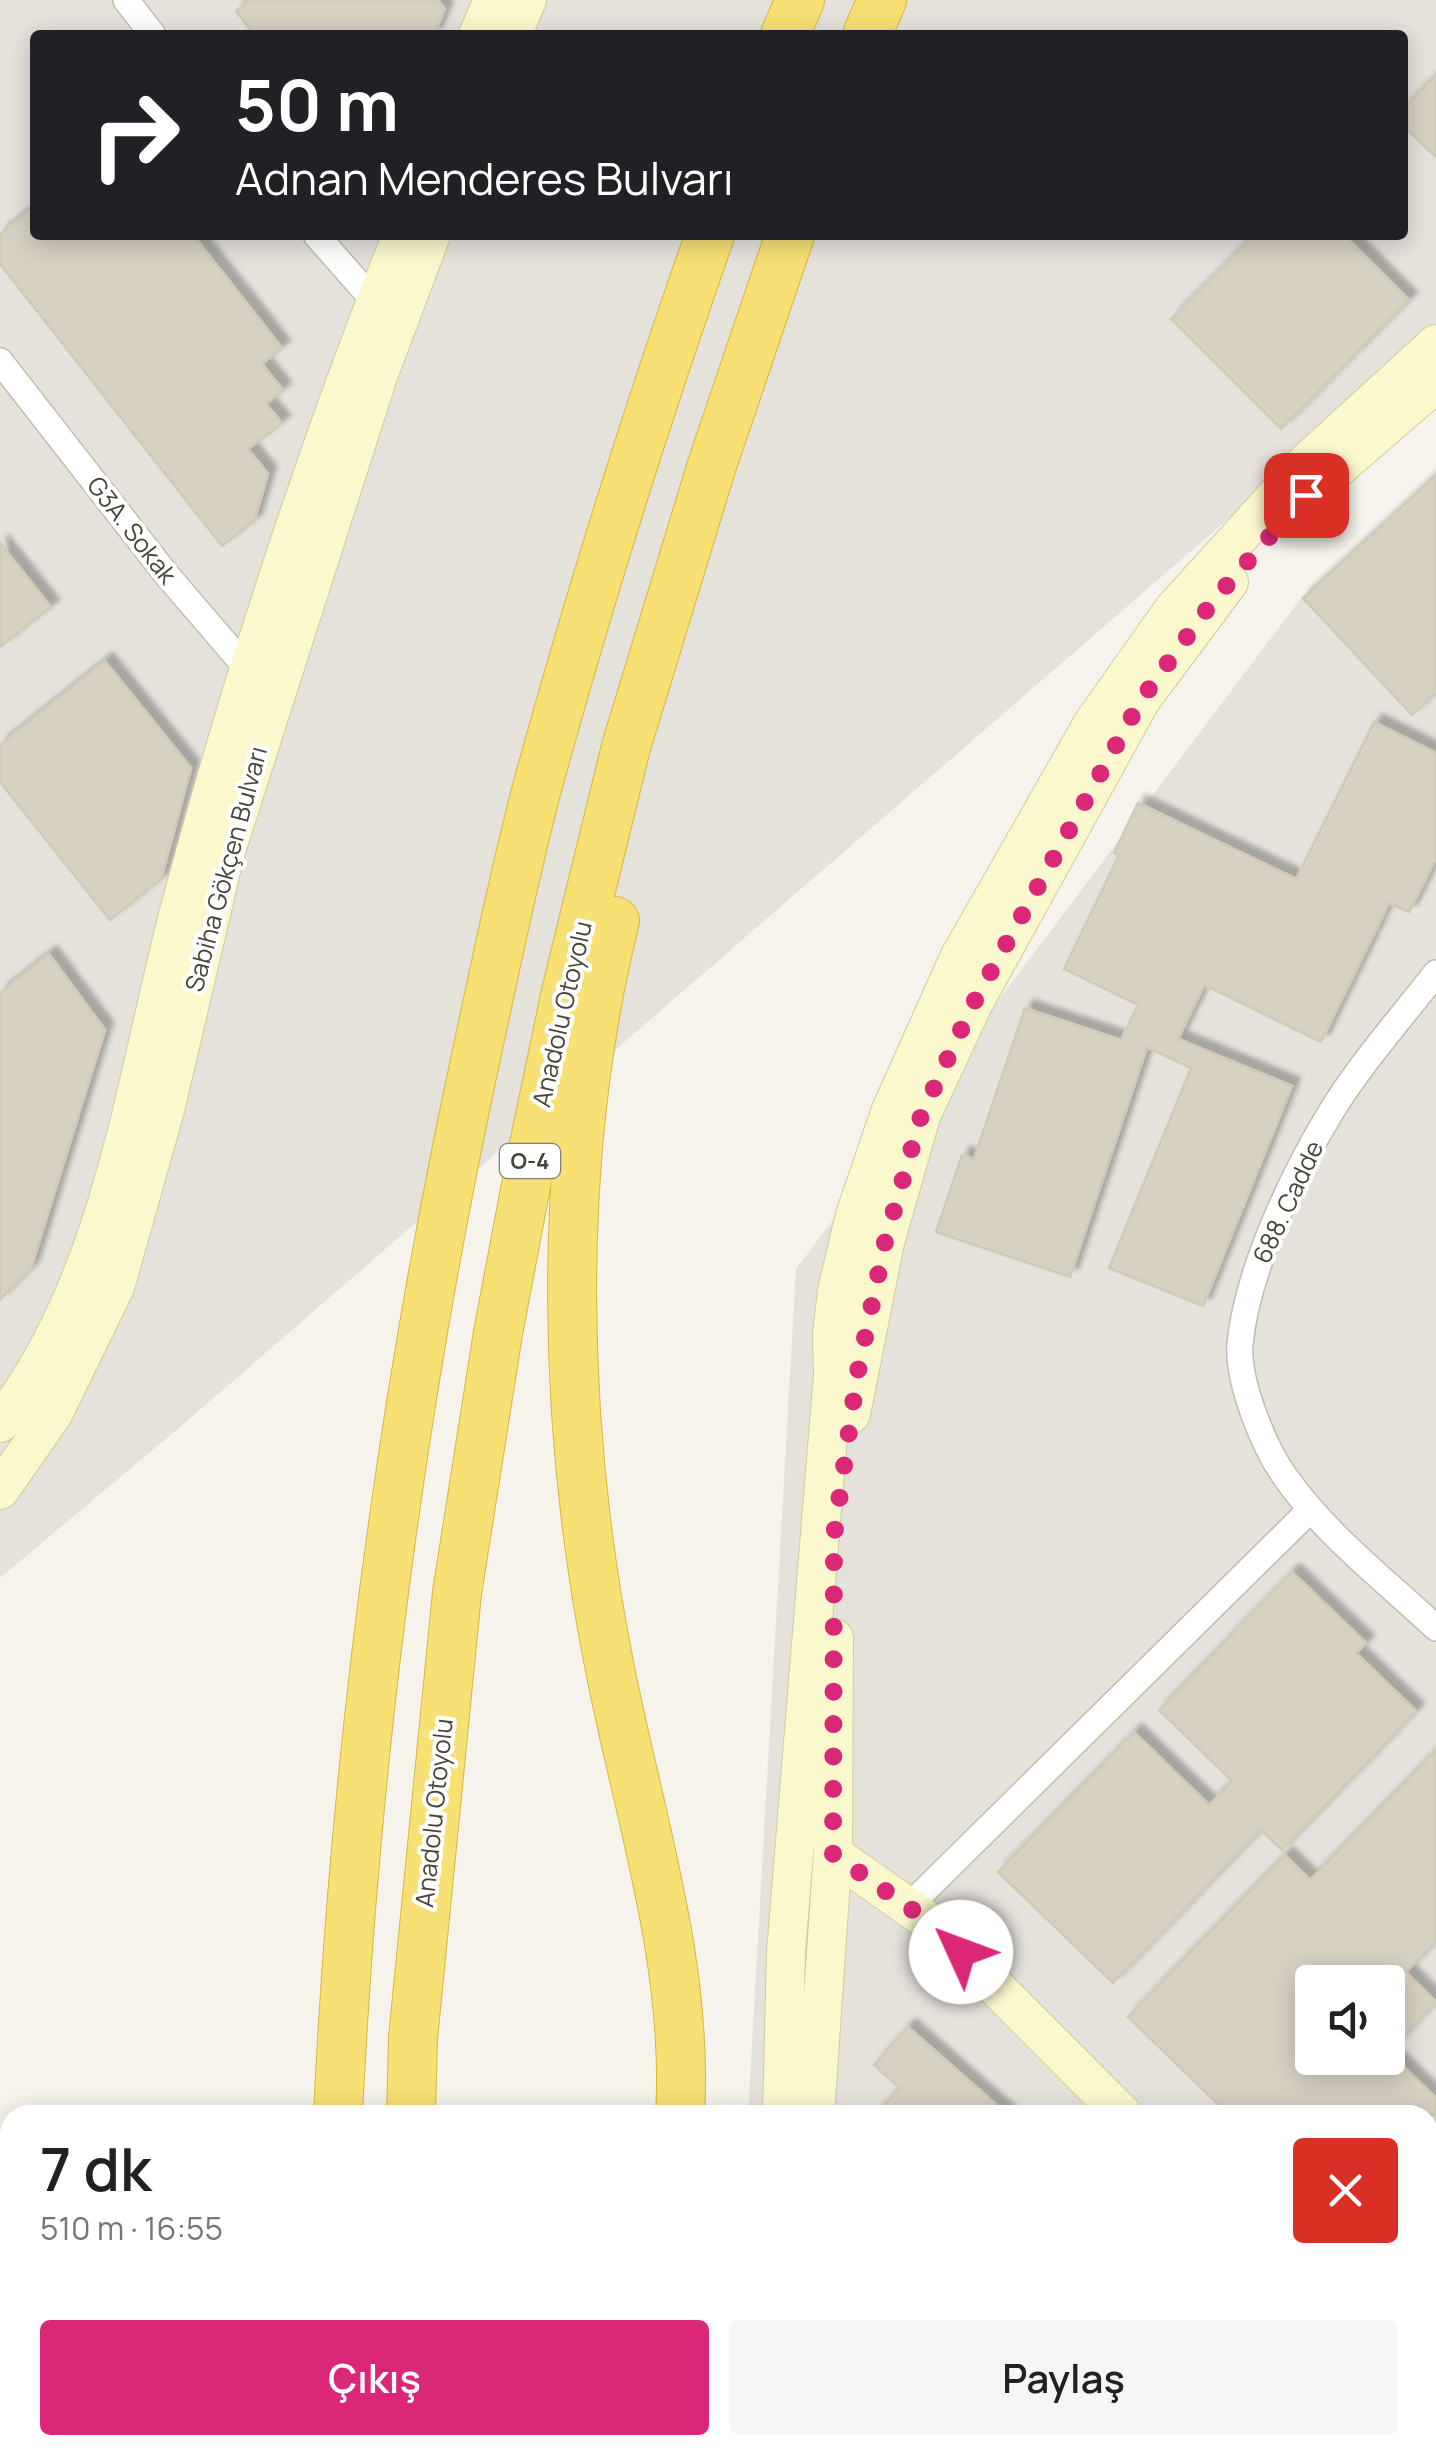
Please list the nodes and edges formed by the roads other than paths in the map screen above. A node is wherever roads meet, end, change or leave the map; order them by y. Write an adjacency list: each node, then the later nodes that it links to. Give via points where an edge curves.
1 (126, 0): 7 (street)
2 (492, 0): 8 (street)
3 (527, 0): 9 (street)
4 (800, 0): 10 (highway)
5 (882, 0): 11 (highway)
6 (910, 0): 12 (highway)
7 (149, 30)
8 (480, 30)
9 (514, 30)
10 (788, 30)
11 (870, 30)
12 (898, 30)
13 (321, 240): 19 (street)
14 (401, 240): 19 (street, Sabiha Gökçen Bulvarı)
15 (429, 240): 19 (street, Sabiha Gökçen Bulvarı)
16 (708, 240): 31 (highway, via 536,792 454,1162 408,1410 364,1744)
17 (788, 240): 32 (highway, Anadolu Otoyolu / O-4, via 626,747 531,1159 458,1593)
18 (818, 240): 33 (highway, via 754,429 642,808 609,948 582,1112 574,1234 581,1480 598,1606 655,1864 676,2000)
19 (388, 307): 23 (street, Sabiha Gökçen Bulvarı)
20 (1436, 344): 34 (street, via 1308,461 1173,610 1093,723 1007,870 891,1110 855,1215 834,1320 786,1952)
21 (0, 361): 23 (street, G3A. Sokak, via 166,574)
22 (1436, 383): 29 (street, via 1306,495 1213,601 1141,700 973,1004 921,1116 857,1376 834,1536)
23 (264, 677): 25 (street, Sabiha Gökçen Bulvarı, via 181,906 88,1262); 26 (street, Sabiha Gökçen Bulvarı, via 161,1127 116,1287 53,1414)
24 (1436, 972): 27 (street, 688. Cadde, via 1331,1112 1256,1270 1240,1347 1252,1413)
25 (0, 1423)
26 (0, 1490)
27 (1310, 1510): 28 (street, 688. Cadde); 30 (street)
28 (1436, 1628)
29 (833, 1854): 30 (street); 35 (street)
30 (908, 1907): 36 (street, via 934,1925)
31 (339, 2105)
32 (411, 2105)
33 (680, 2105)
34 (782, 2105)
35 (815, 2105)
36 (1113, 2105)

